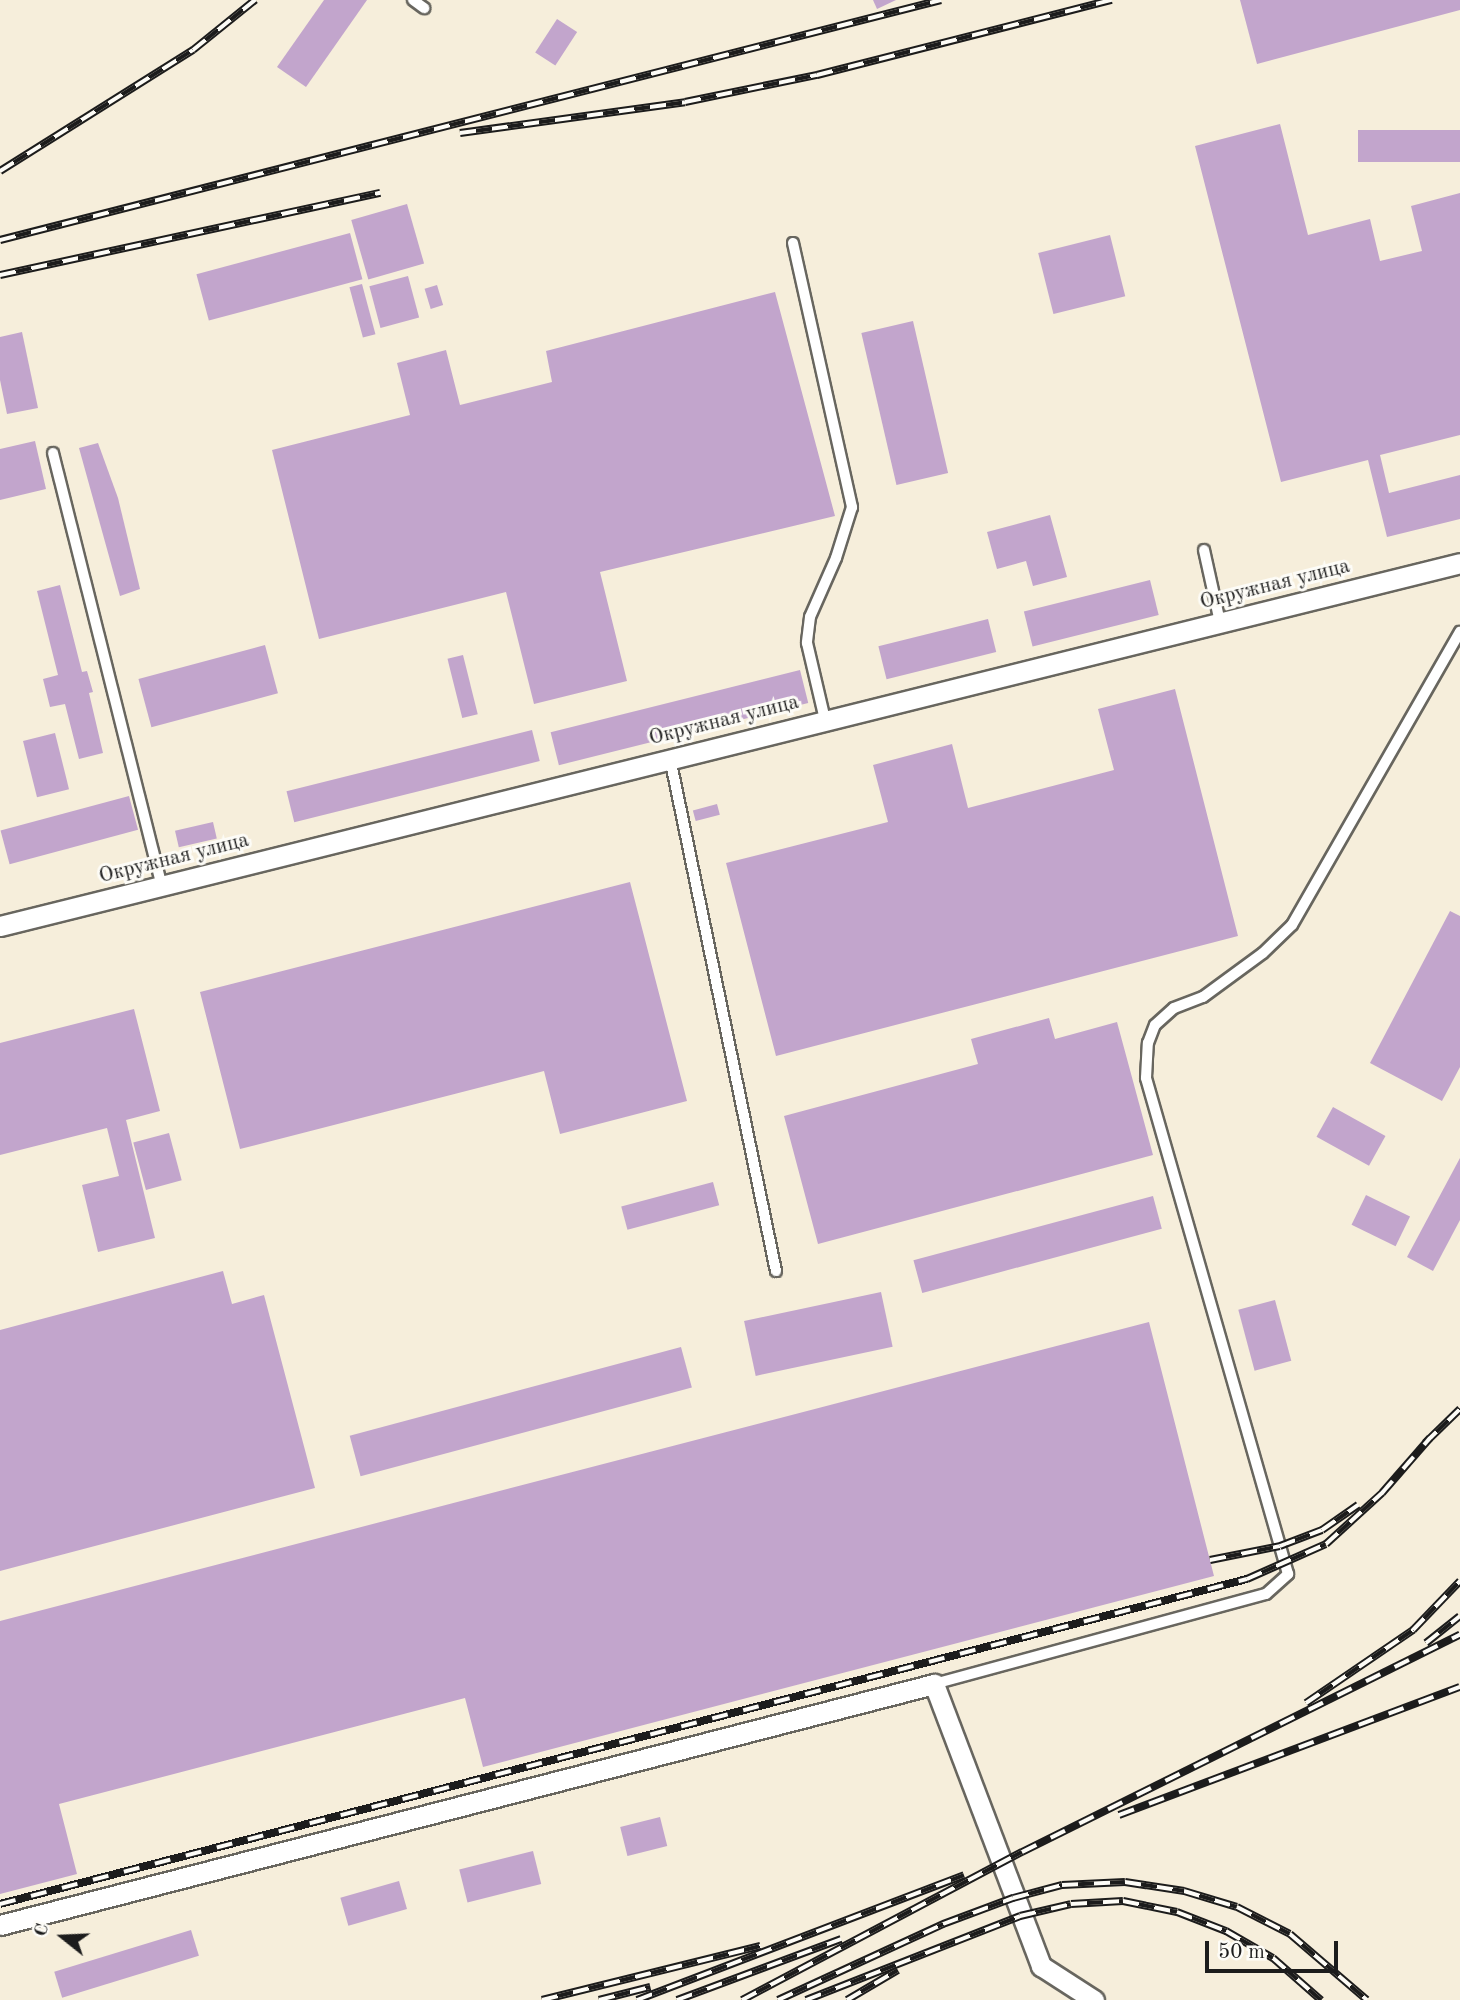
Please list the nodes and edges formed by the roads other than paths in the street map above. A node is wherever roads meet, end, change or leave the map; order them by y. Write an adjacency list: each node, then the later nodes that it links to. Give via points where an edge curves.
1 (413, 0): 2 (lane)
2 (424, 8)
3 (793, 243): 9 (lane, via 852,507 810,617 807,643)
4 (53, 453): 11 (lane)
5 (1204, 550): 7 (lane)
6 (1460, 563): 7 (street, Окружная улица)
7 (1220, 622): 9 (street, Окружная улица)
8 (1460, 632): 14 (lane, via 1292,925 1263,953 1203,997 1174,1008 1155,1025 1147,1043 1146,1078 1288,1574 1266,1594)
9 (825, 720): 10 (street, Окружная улица)
10 (670, 758): 11 (street, Окружная улица); 13 (lane)
11 (162, 886): 12 (street, Окружная улица)
12 (0, 926)
13 (776, 1271)
14 (934, 1684): 15 (street); 16 (street, via 1041,1966)
15 (0, 1925)
16 (1094, 2000)

